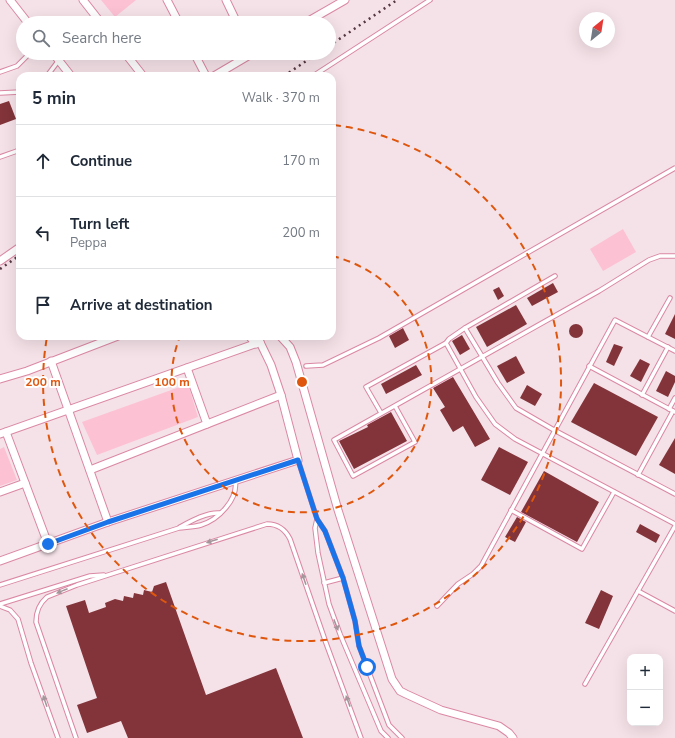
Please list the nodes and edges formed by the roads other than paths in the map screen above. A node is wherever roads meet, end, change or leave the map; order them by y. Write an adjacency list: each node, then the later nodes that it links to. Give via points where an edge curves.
1 (10, 0): 7 (street)
2 (83, 0): 8 (street)
3 (167, 0): 9 (street)
4 (226, 0): 10 (street)
5 (345, 0): 11 (street)
6 (430, 0): 23 (lane)
7 (23, 16)
8 (96, 16)
9 (175, 16)
10 (234, 16)
11 (317, 16)
12 (23, 60): 17 (lane, via 17,66)
13 (59, 60): 18 (lane); 19 (street)
14 (130, 60): 20 (street)
15 (198, 60): 21 (street)
16 (240, 60): 22 (street)
17 (0, 72)
18 (50, 72)
19 (68, 72)
20 (140, 72)
21 (204, 72)
22 (221, 72)
23 (319, 72)
24 (16, 92): 25 (lane)
25 (0, 93)
26 (16, 151): 27 (lane)
27 (0, 157)
28 (675, 168): 44 (lane, via 379,338 323,365)
29 (16, 250): 31 (street)
30 (675, 256): 42 (lane, via 660,256 649,260)
31 (0, 261)
32 (555, 276): 34 (lane)
33 (670, 298): 35 (lane)
34 (466, 328): 39 (lane); 42 (lane)
35 (648, 337): 40 (lane); 45 (lane, via 615,320)
36 (107, 340): 43 (street)
37 (283, 340): 91 (street, via 296,362 338,510 392,679 400,691 406,694 441,710 499,726)
38 (257, 341): 46 (street); 49 (street, via 271,365)
39 (446, 343): 47 (lane); 56 (lane, via 366,387)
40 (668, 348): 41 (lane); 50 (lane)
41 (675, 351)
42 (482, 356): 47 (lane); 58 (lane, via 516,408)
43 (51, 361): 48 (street); 54 (street)
44 (306, 366)
45 (589, 366): 50 (lane); 58 (lane)
46 (188, 368): 54 (street); 57 (street)
47 (461, 368): 52 (lane); 60 (lane, via 476,397 495,424)
48 (0, 379)
49 (281, 395): 57 (street); 61 (street)
50 (642, 395): 53 (lane)
51 (675, 398): 53 (lane)
52 (394, 406): 56 (lane); 56 (lane, via 416,442 353,476 334,440)
53 (669, 409): 55 (lane)
54 (69, 410): 59 (street); 62 (street)
55 (674, 412): 63 (lane)
56 (381, 413)
57 (207, 424): 62 (street)
58 (554, 430): 60 (lane); 63 (lane)
59 (3, 433): 65 (street)
60 (542, 454): 67 (lane); 69 (lane)
61 (298, 460): 64 (street); 71 (lane)
62 (90, 470): 72 (street)
63 (638, 475): 68 (lane)
64 (235, 480): 70 (lane, via 236,489 233,497); 72 (street)
65 (25, 483): 66 (street); 75 (street)
66 (0, 492)
67 (614, 492): 69 (lane, via 582,548); 73 (lane)
68 (675, 494)
69 (511, 510): 83 (lane, via 481,566 458,584)
70 (220, 513): 74 (lane, via 208,515); 74 (lane, via 201,525)
71 (317, 519): 78 (lane, via 325,531); 79 (lane, via 315,528)
72 (108, 522): 75 (street)
73 (675, 525): 81 (lane)
74 (179, 528): 80 (lane)
75 (48, 544): 76 (street)
76 (0, 561)
77 (113, 574): 82 (lane, via 90,576); 87 (lane, one-way to 87, via 47,598 37,612 36,622); 88 (lane, one-way to 77, via 290,539 280,527 267,524)
78 (343, 578): 79 (lane); 90 (lane, via 359,646 390,726)
79 (324, 583): 89 (lane, one-way to 89, via 340,634 382,731)
80 (0, 585)
81 (638, 591): 84 (lane); 85 (lane)
82 (0, 605): 86 (lane, one-way to 82, via 18,619 10,610)
83 (437, 606)
84 (675, 611)
85 (585, 684)
86 (58, 738)
87 (76, 738)
88 (361, 738)
89 (388, 738)
90 (402, 738)
91 (513, 738)

